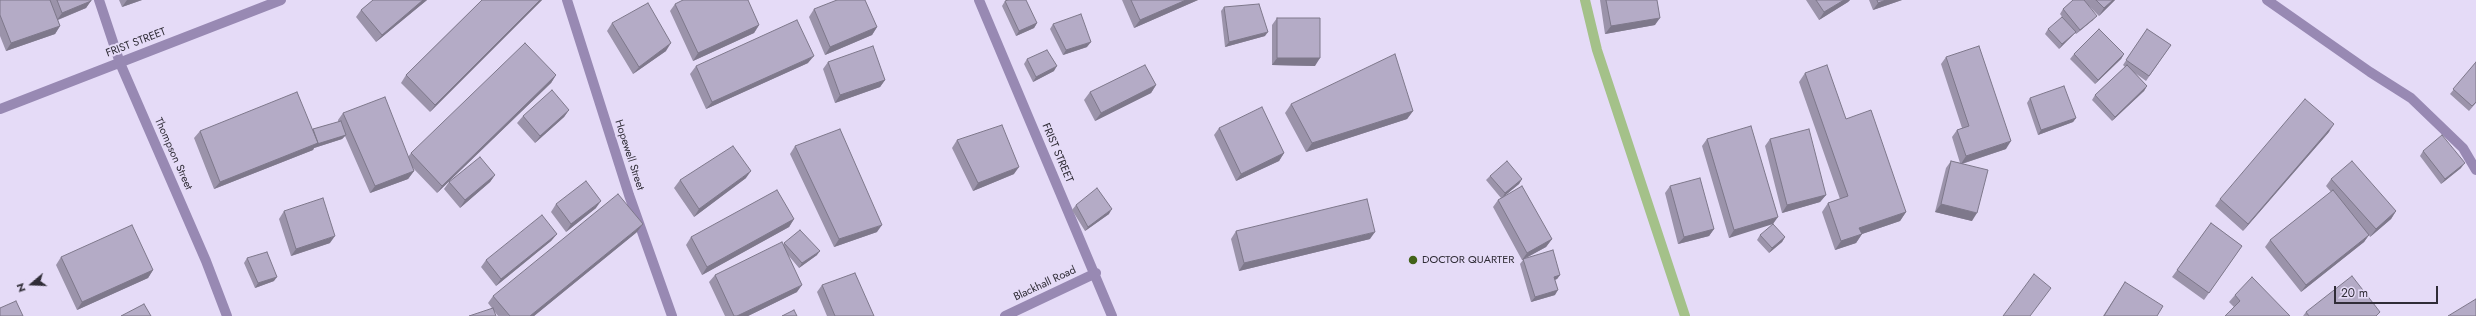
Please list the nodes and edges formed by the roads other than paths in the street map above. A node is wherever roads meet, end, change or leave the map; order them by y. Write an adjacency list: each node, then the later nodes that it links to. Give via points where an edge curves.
1 (99, 0): 6 (street, Thompson Street)
2 (281, 0): 6 (street, FRIST STREET)
3 (567, 0): 11 (street, Hopewell Street, via 629,195)
4 (979, 0): 9 (street, FRIST STREET)
5 (2267, 0): 8 (street, via 2411,98 2463,148)
6 (120, 63): 7 (street, FRIST STREET); 10 (street, Thompson Street, via 206,260)
7 (0, 109)
8 (2476, 170)
9 (1096, 273): 12 (street, Blackhall Road); 13 (street, FRIST STREET)
10 (227, 316)
11 (672, 316)
12 (1005, 316)
13 (1112, 316)

